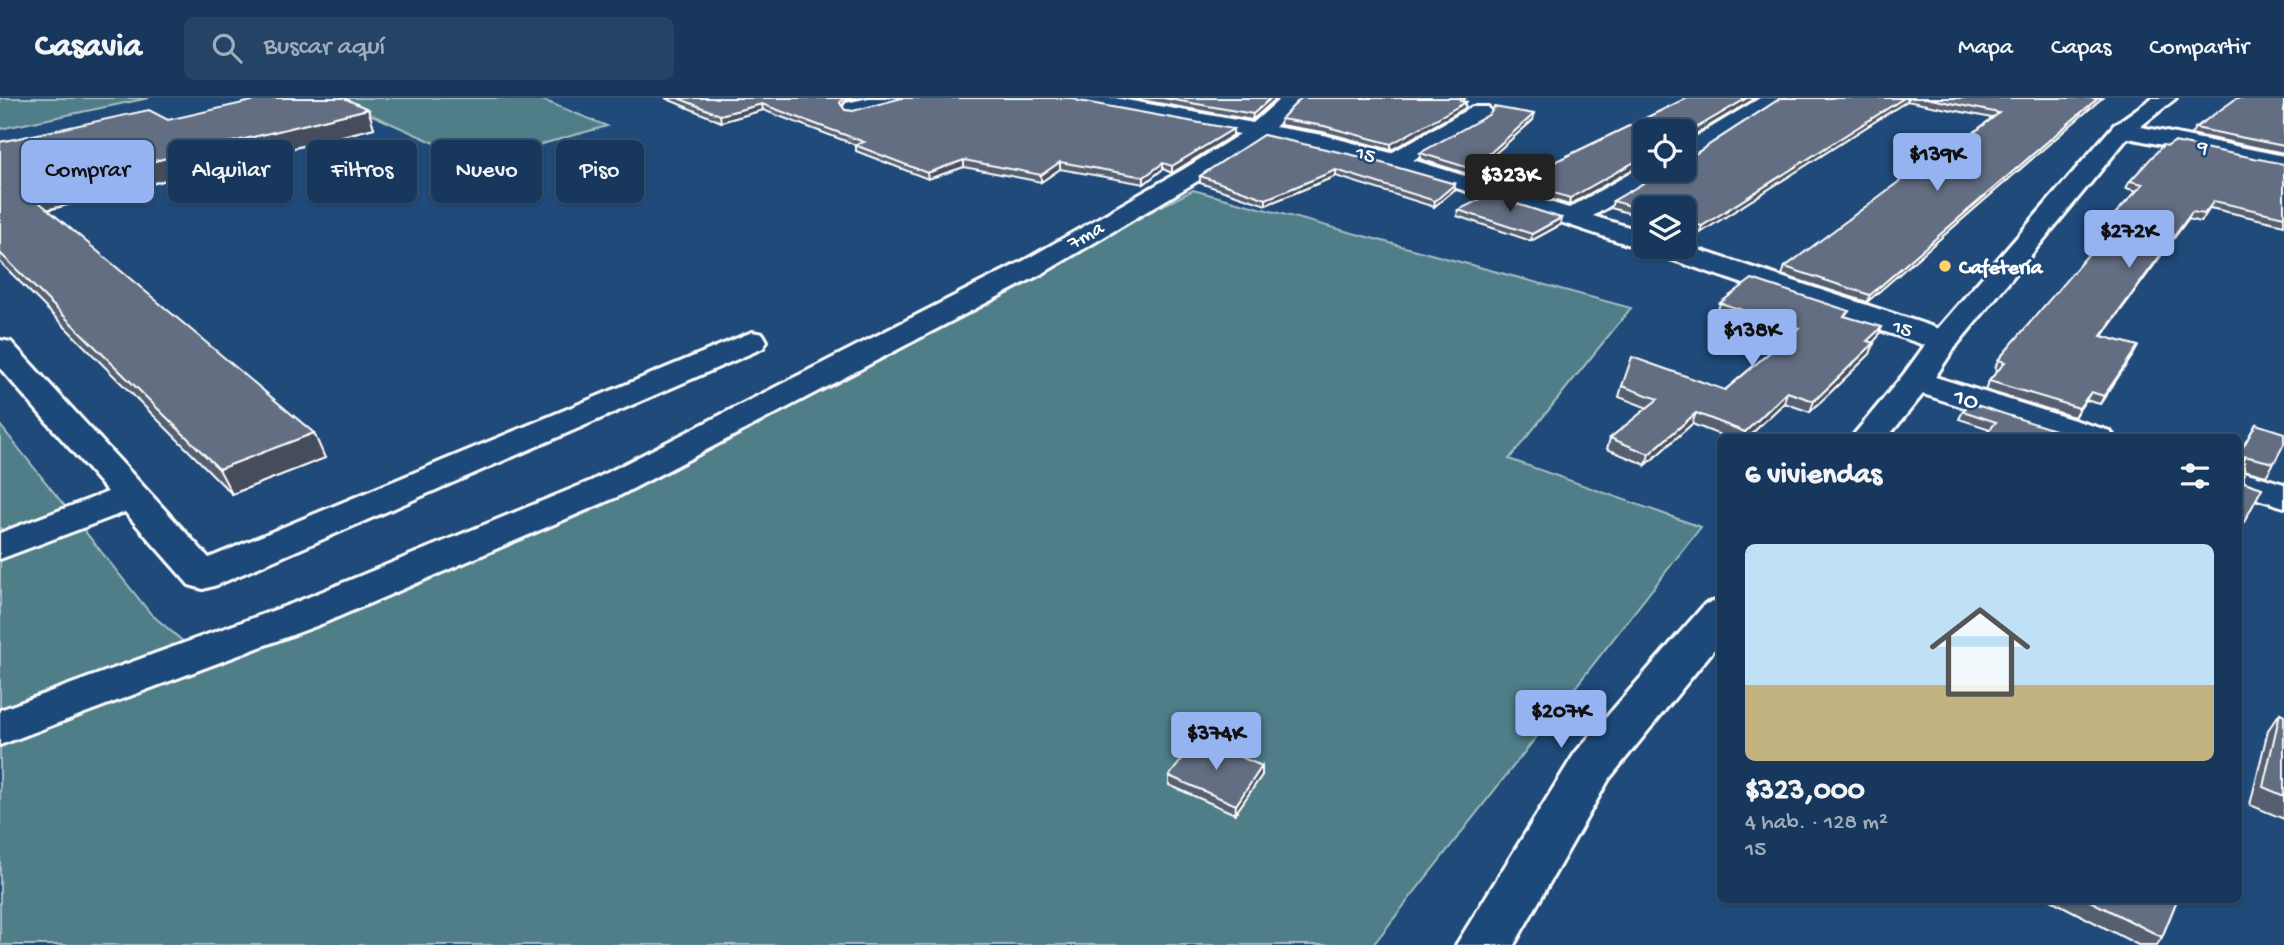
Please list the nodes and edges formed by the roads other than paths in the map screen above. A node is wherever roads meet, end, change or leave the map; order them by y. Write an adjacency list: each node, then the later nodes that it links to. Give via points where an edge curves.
1 (895, 98): 6 (street)
2 (1080, 98): 8 (street, 15)
3 (1293, 98): 8 (street, 7ma)
4 (1775, 98): 10 (street)
5 (2166, 98): 9 (street)
6 (854, 108)
7 (1480, 112): 11 (street)
8 (1260, 129): 11 (street, 15); 28 (street, 7ma, via 1035,267 604,489 309,613)
9 (2122, 130): 12 (street, 9); 18 (street)
10 (1696, 146)
11 (1394, 161): 14 (street, 15)
12 (2284, 163)
13 (1633, 182): 14 (street)
14 (1573, 217): 15 (street, 15)
15 (1633, 237)
16 (1696, 258): 18 (street, 15)
17 (752, 341): 24 (street, via 203,576)
18 (1944, 341): 20 (street)
19 (0, 349): 24 (street)
20 (1916, 381): 21 (street); 22 (street, 10)
21 (1871, 434)
22 (2085, 434)
23 (2242, 482): 25 (street)
24 (131, 496): 26 (street)
25 (2284, 496)
26 (0, 547)
27 (1717, 618): 29 (street, via 1592,766)
28 (0, 728)
29 (1484, 945)

